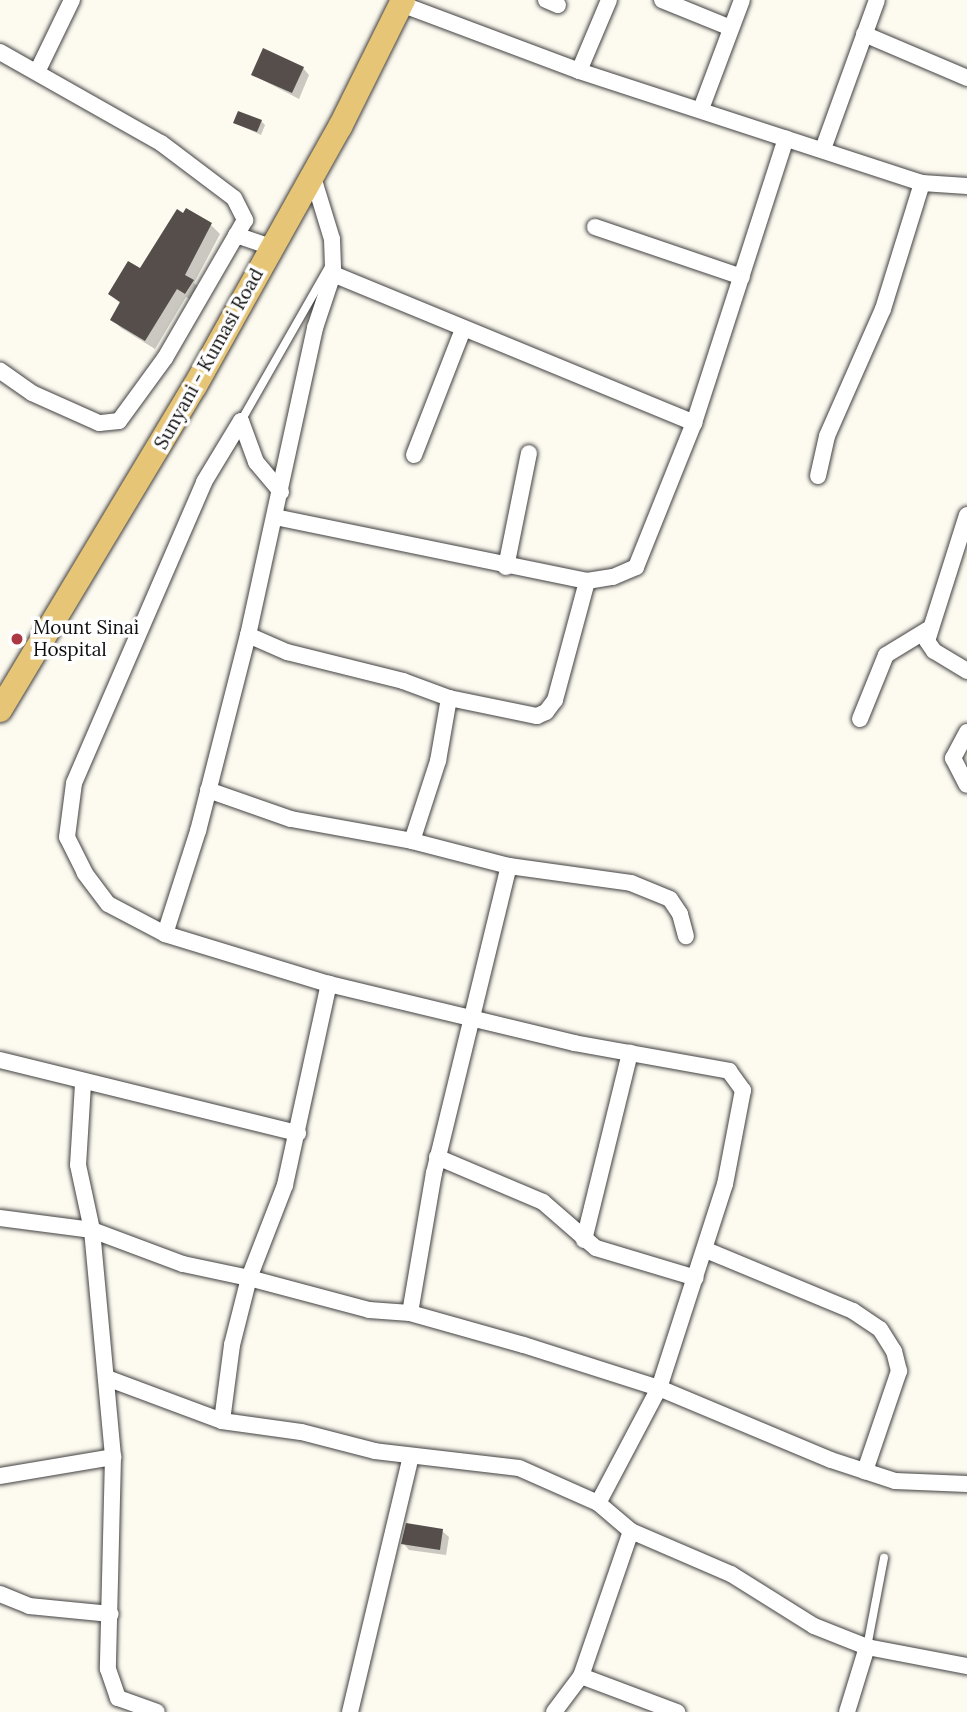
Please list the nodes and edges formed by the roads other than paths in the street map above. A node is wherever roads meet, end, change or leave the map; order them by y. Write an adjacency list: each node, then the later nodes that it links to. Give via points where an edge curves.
1 (72, 0): 10 (street)
2 (610, 0): 11 (street)
3 (662, 0): 7 (street)
4 (742, 0): 7 (street)
5 (877, 0): 8 (street)
6 (402, 2): 11 (street); 16 (main road, Sunyani - Kumasi Road)
7 (731, 28): 13 (street)
8 (864, 34): 12 (street); 15 (street)
9 (0, 52): 10 (street)
10 (38, 69): 20 (street, via 161,143 234,198 245,214)
11 (579, 71): 13 (street)
12 (967, 78)
13 (701, 109): 14 (street)
14 (786, 139): 15 (street); 23 (street)
15 (823, 149): 17 (street)
16 (313, 177): 21 (main road, Sunyani - Kumasi Road); 22 (street, via 332,239)
17 (922, 183): 18 (street); 30 (street, via 883,309 827,436)
18 (967, 186)
19 (595, 227): 23 (street)
20 (236, 235): 21 (street); 25 (street, via 165,358 119,421 99,423 33,393)
21 (271, 247): 40 (main road, Sunyani - Kumasi Road, via 146,471)
22 (332, 269): 24 (street); 26 (lane); 31 (street)
23 (742, 277): 27 (street)
24 (463, 329): 27 (street); 29 (street)
25 (0, 371)
26 (241, 421): 31 (street, via 256,462); 47 (street, via 204,482 74,783 69,814 67,837 108,904)
27 (694, 423): 35 (street, via 636,567)
28 (529, 453): 34 (street)
29 (414, 455)
30 (818, 476)
31 (281, 492): 33 (street)
32 (967, 515): 36 (street)
33 (275, 517): 34 (street); 37 (street)
34 (506, 567): 35 (street)
35 (587, 581): 39 (street, via 555,701 546,712 537,716)
36 (928, 630): 38 (street, via 934,651); 41 (street, via 886,655)
37 (248, 635): 39 (street, via 287,652 403,681); 44 (street)
38 (967, 671)
39 (449, 698): 45 (street, via 438,761)
40 (0, 710)
41 (860, 719)
42 (967, 732): 43 (street, via 953,758)
43 (967, 785)
44 (208, 790): 45 (street, via 291,818); 47 (street)
45 (412, 841): 46 (street)
46 (509, 866): 48 (street, via 651,889 670,899); 50 (street)
47 (165, 934): 49 (street)
48 (686, 936)
49 (329, 984): 50 (street); 54 (street)
50 (470, 1015): 51 (street); 55 (street)
51 (630, 1054): 58 (street); 59 (street, via 729,1071 743,1090 725,1184)
52 (0, 1060): 53 (street)
53 (83, 1084): 54 (street); 57 (street, via 78,1165)
54 (298, 1133): 60 (street, via 285,1185)
55 (438, 1157): 58 (street, via 543,1202); 62 (street)
56 (0, 1218): 57 (street)
57 (92, 1230): 60 (street, via 158,1256); 63 (street)
58 (584, 1240): 61 (street, via 596,1248)
59 (706, 1250): 61 (street); 68 (street, via 853,1311 880,1329 894,1351 899,1371)
60 (249, 1278): 62 (street, via 369,1310); 65 (street, via 232,1345)
61 (696, 1278): 64 (street)
62 (410, 1313): 64 (street)
63 (107, 1378): 65 (street); 67 (street)
64 (659, 1388): 68 (street); 71 (street)
65 (222, 1421): 66 (street, via 301,1432)
66 (411, 1456): 71 (street, via 519,1468); 80 (street)
67 (113, 1457): 69 (street); 75 (street)
68 (865, 1471): 70 (street, via 895,1481)
69 (0, 1476)
70 (967, 1484)
71 (598, 1503): 72 (street)
72 (631, 1531): 76 (street, via 731,1574 814,1626); 78 (street)
73 (884, 1558): 76 (lane)
74 (0, 1594): 75 (street, via 29,1606)
75 (111, 1614): 79 (street, via 108,1669 118,1698)
76 (867, 1647): 77 (street); 83 (street)
77 (967, 1666)
78 (580, 1676): 81 (street); 82 (street)
79 (157, 1712)
80 (350, 1712)
81 (554, 1712)
82 (677, 1712)
83 (847, 1712)

